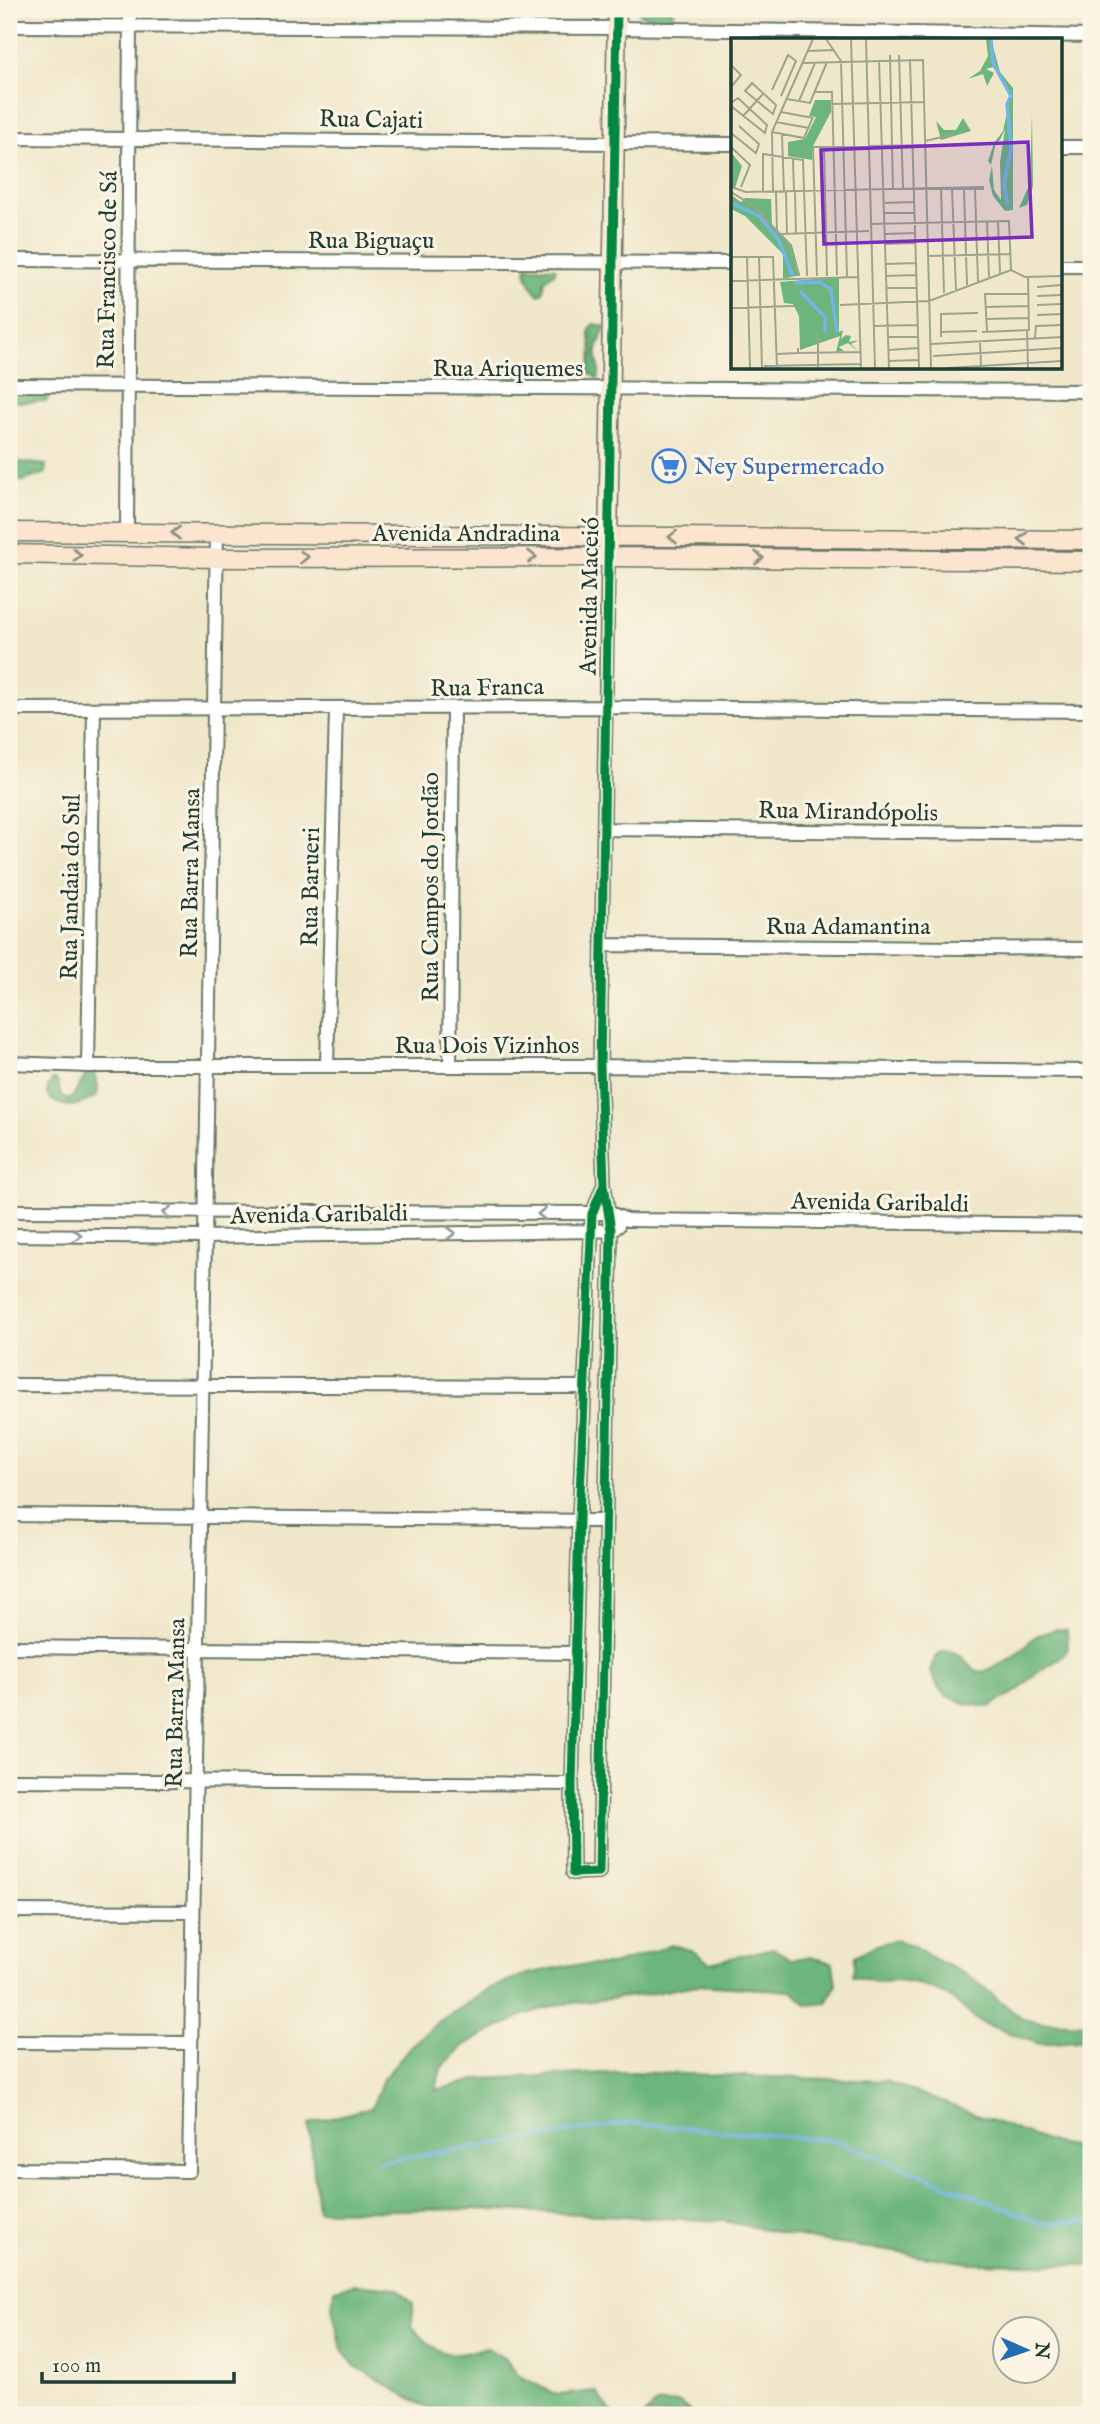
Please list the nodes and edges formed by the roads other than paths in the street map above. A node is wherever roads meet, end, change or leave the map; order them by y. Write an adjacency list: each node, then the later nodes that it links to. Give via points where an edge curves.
1 (130, 9): 4 (street, Rua Francisco de Sá)
2 (617, 9): 5 (main road, Avenida Maceió)
3 (9, 26): 4 (street)
4 (130, 27): 5 (street); 7 (street, Rua Francisco de Sá)
5 (616, 29): 6 (street); 9 (main road, Avenida Maceió)
6 (1091, 36)
7 (130, 137): 8 (street, Rua Cajati); 9 (street, Rua Cajati); 14 (street, Rua Francisco de Sá)
8 (9, 138)
9 (614, 142): 10 (street, Rua Cajati); 15 (main road, Avenida Maceió)
10 (731, 144)
11 (1062, 147): 12 (street)
12 (1091, 147)
13 (9, 260): 14 (street, Rua Biguaçu)
14 (127, 261): 15 (street, Rua Biguaçu); 20 (street, Rua Francisco de Sá)
15 (614, 262): 16 (street, Rua Biguaçu); 21 (main road, Avenida Maceió)
16 (731, 263)
17 (1062, 266): 18 (street)
18 (1091, 266)
19 (9, 386): 20 (street, Rua Ariquemes)
20 (127, 386): 21 (street, Rua Ariquemes); 24 (street, Rua Francisco de Sá)
21 (612, 390): 22 (street, Rua Ariquemes); 26 (main road, Avenida Maceió)
22 (1091, 391)
23 (9, 532): 24 (main road, Avenida Andradina)
24 (127, 532): 25 (main road, Avenida Andradina, one-way to 24)
25 (217, 533): 26 (main road, Avenida Andradina); 30 (street, Rua Barra Mansa)
26 (609, 536): 27 (main road, Avenida Andradina, one-way to 26); 29 (main road, Avenida Maceió)
27 (1091, 540)
28 (9, 554): 30 (main road, Avenida Andradina, one-way to 30)
29 (608, 557): 30 (main road, Avenida Andradina, one-way to 29); 31 (main road, Avenida Andradina, one-way to 31); 32 (street, Avenida Maceió)
30 (217, 558): 33 (street, Rua Barra Mansa)
31 (1091, 561)
32 (607, 707): 37 (street, Rua Franca); 38 (street, Rua Franca); 39 (street, Avenida Maceió)
33 (214, 708): 35 (street, Rua Franca); 36 (street, Rua Franca); 44 (street, Rua Barra Mansa)
34 (9, 709): 35 (street, Rua Franca)
35 (94, 709): 45 (street, Rua Jandaia do Sul)
36 (336, 709): 37 (street, Rua Franca); 46 (street, Rua Barueri)
37 (453, 709): 47 (street, Rua Campos do Jordão)
38 (1091, 711)
39 (605, 829): 40 (street, Rua Mirandópolis); 41 (street, Avenida Maceió)
40 (1091, 834)
41 (604, 945): 42 (street, Rua Adamantina); 48 (street, Avenida Maceió)
42 (1091, 949)
43 (9, 1063): 45 (street, Rua Dois Vizinhos)
44 (208, 1065): 45 (street, Rua Dois Vizinhos); 46 (street, Rua Dois Vizinhos); 52 (street, Rua Barra Mansa)
45 (88, 1066)
46 (327, 1066): 47 (street, Rua Dois Vizinhos)
47 (450, 1066): 48 (street, Rua Dois Vizinhos)
48 (600, 1066): 49 (street, Rua Dois Vizinhos); 50 (street, Avenida Maceió)
49 (1091, 1071)
50 (604, 1184): 53 (street, Avenida Maceió); 54 (street, Avenida Maceió)
51 (9, 1211): 52 (street, Avenida Garibaldi, one-way to 51)
52 (204, 1213): 54 (street, Avenida Garibaldi, one-way to 52); 60 (street, Rua Barra Mansa)
53 (610, 1213): 54 (street, Avenida Garibaldi); 55 (street, Avenida Garibaldi); 57 (street, Avenida Maceió)
54 (592, 1214): 58 (street)
55 (627, 1220): 56 (street, Avenida Garibaldi); 57 (street, Avenida Garibaldi)
56 (1091, 1225)
57 (611, 1230): 58 (street, Avenida Garibaldi); 67 (street, Avenida Maceió)
58 (592, 1231): 60 (street, Avenida Garibaldi, one-way to 58); 63 (street)
59 (9, 1235): 60 (street, Avenida Garibaldi, one-way to 60)
60 (204, 1237): 62 (street, Rua Barra Mansa)
61 (9, 1385): 62 (street)
62 (202, 1387): 63 (street); 65 (street, Rua Barra Mansa)
63 (586, 1387): 66 (street)
64 (9, 1516): 65 (street)
65 (199, 1517): 66 (street); 69 (street, Rua Barra Mansa)
66 (579, 1519): 67 (street); 70 (street)
67 (605, 1521): 73 (street, Avenida Maceió, via 599,1872 573,1873)
68 (9, 1647): 69 (street)
69 (197, 1648): 70 (street); 72 (street, Rua Barra Mansa)
70 (576, 1653): 73 (street)
71 (9, 1780): 72 (street)
72 (195, 1781): 73 (street); 75 (street, Rua Barra Mansa)
73 (572, 1784)
74 (9, 1911): 75 (street)
75 (193, 1912): 77 (street, Rua Barra Mansa)
76 (9, 2042): 77 (street)
77 (191, 2043): 78 (street, Rua Barra Mansa, via 189,2171)
78 (9, 2169)

